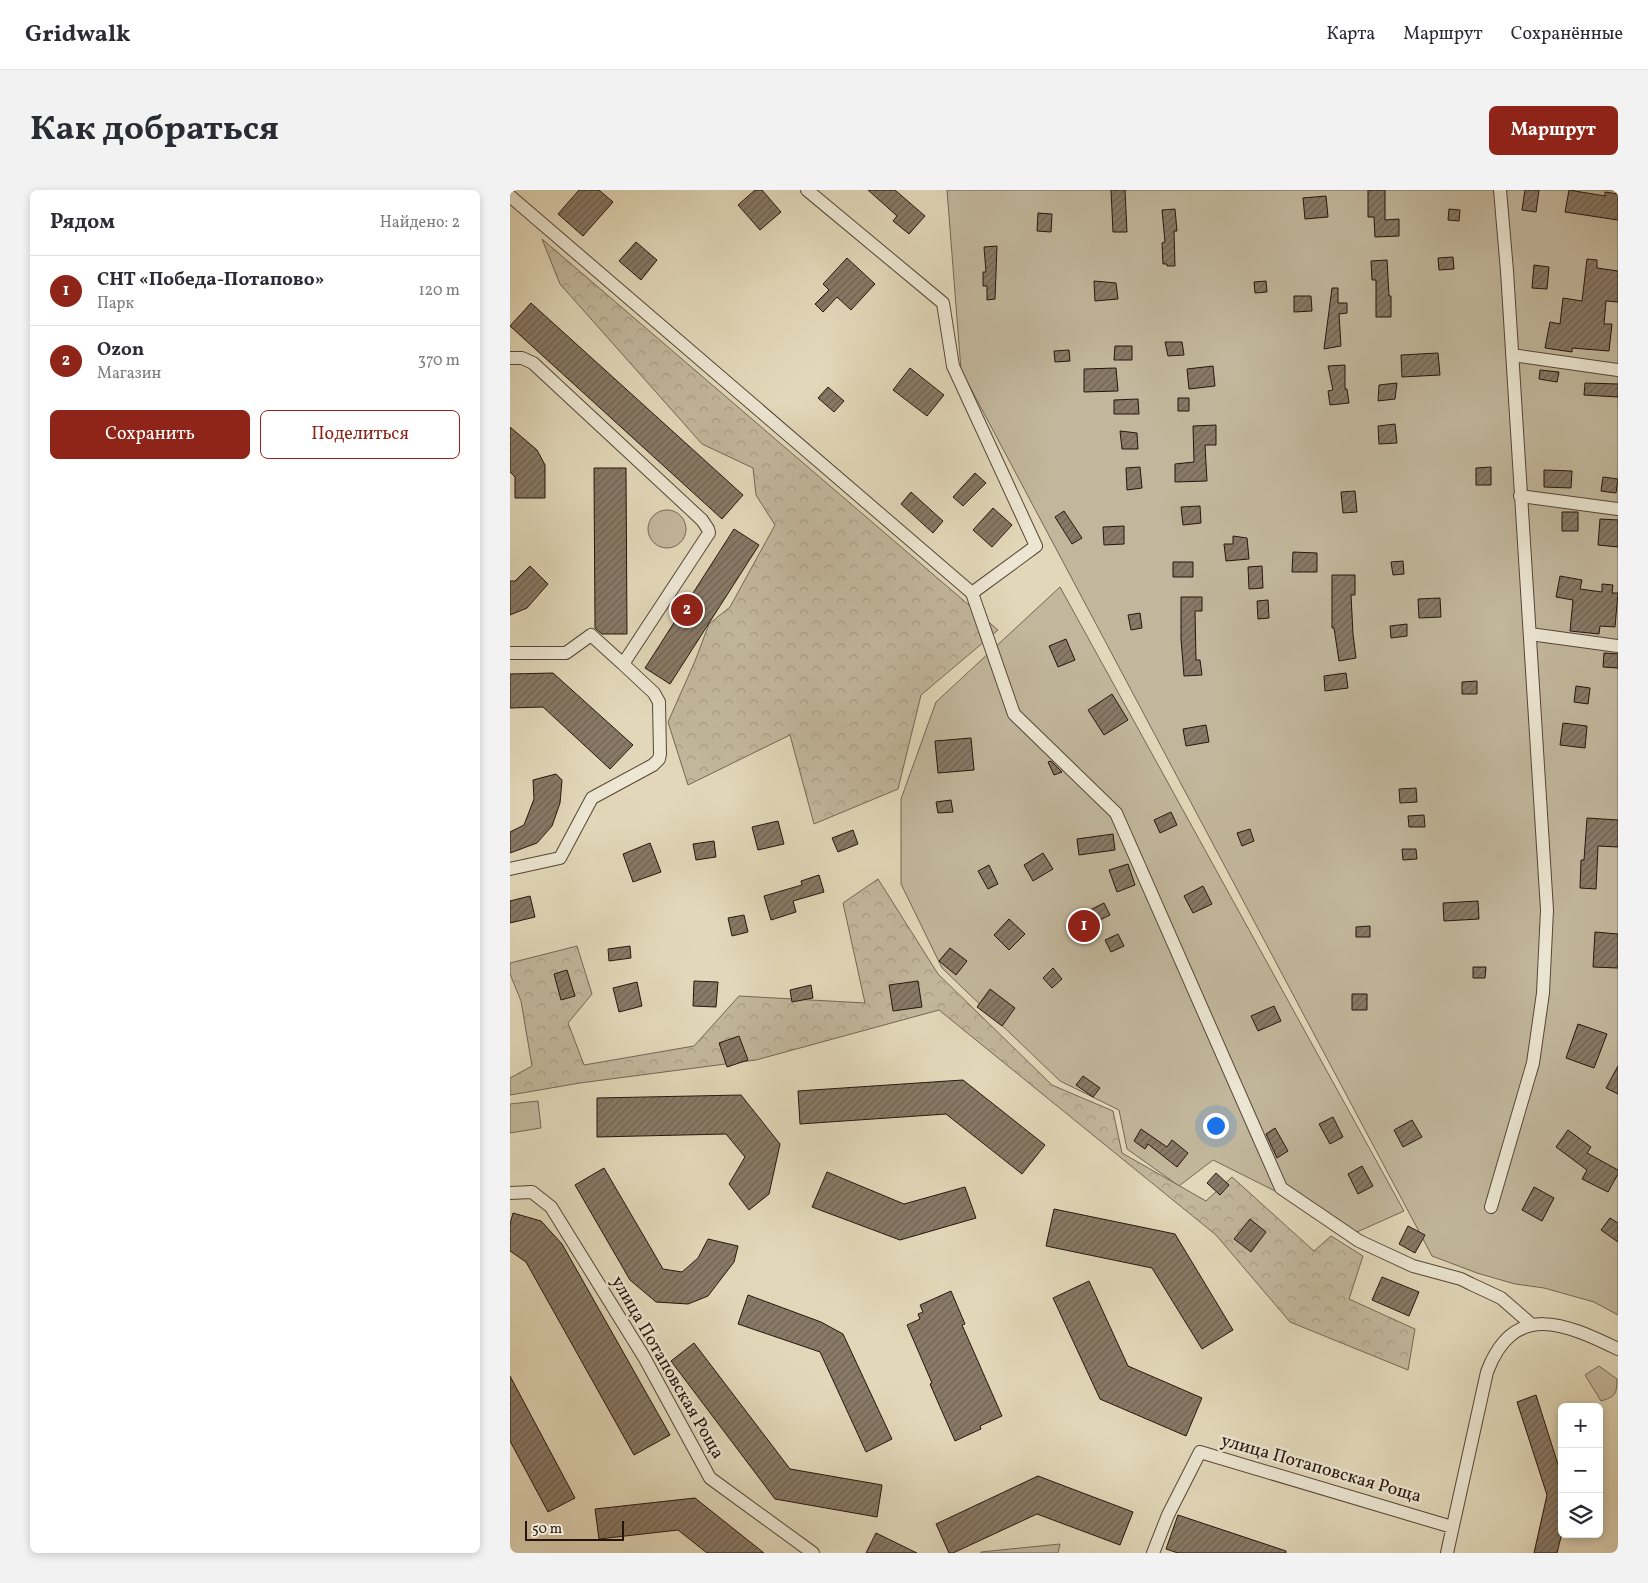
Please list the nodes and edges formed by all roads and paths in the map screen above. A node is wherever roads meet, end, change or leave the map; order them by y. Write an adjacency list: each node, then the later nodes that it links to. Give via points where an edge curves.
1 (807, 190): 9 (street, via 943,303 953,366 1036,546)
2 (1500, 190): 4 (street)
3 (510, 196): 9 (street)
4 (1512, 355): 6 (street); 7 (street)
5 (510, 358): 13 (street, via 522,358 532,363 708,529 707,538)
6 (1618, 370)
7 (1520, 496): 8 (street); 10 (street)
8 (1618, 509)
9 (972, 593): 17 (street, via 1014,714 1116,814 1281,1188 1360,1241 1413,1266 1461,1279 1501,1298)
10 (1530, 634): 11 (street); 16 (street, via 1547,910 1543,993 1533,1062)
11 (1618, 646)
12 (510, 653): 13 (street, via 566,653 591,635)
13 (624, 664): 14 (street, via 659,702 659,759 592,798 560,858)
14 (510, 869)
15 (510, 1193): 20 (street, улица Потаповская Роща, via 532,1192 551,1207 644,1357 710,1478)
16 (1491, 1206)
17 (1532, 1325): 18 (street, via 1554,1324); 19 (street, via 1508,1338 1490,1363)
18 (1618, 1348)
19 (1452, 1527): 21 (street, улица Потаповская Роща, via 1200,1452 1168,1515); 22 (street)
20 (813, 1553)
21 (1154, 1553)
22 (1447, 1553)

